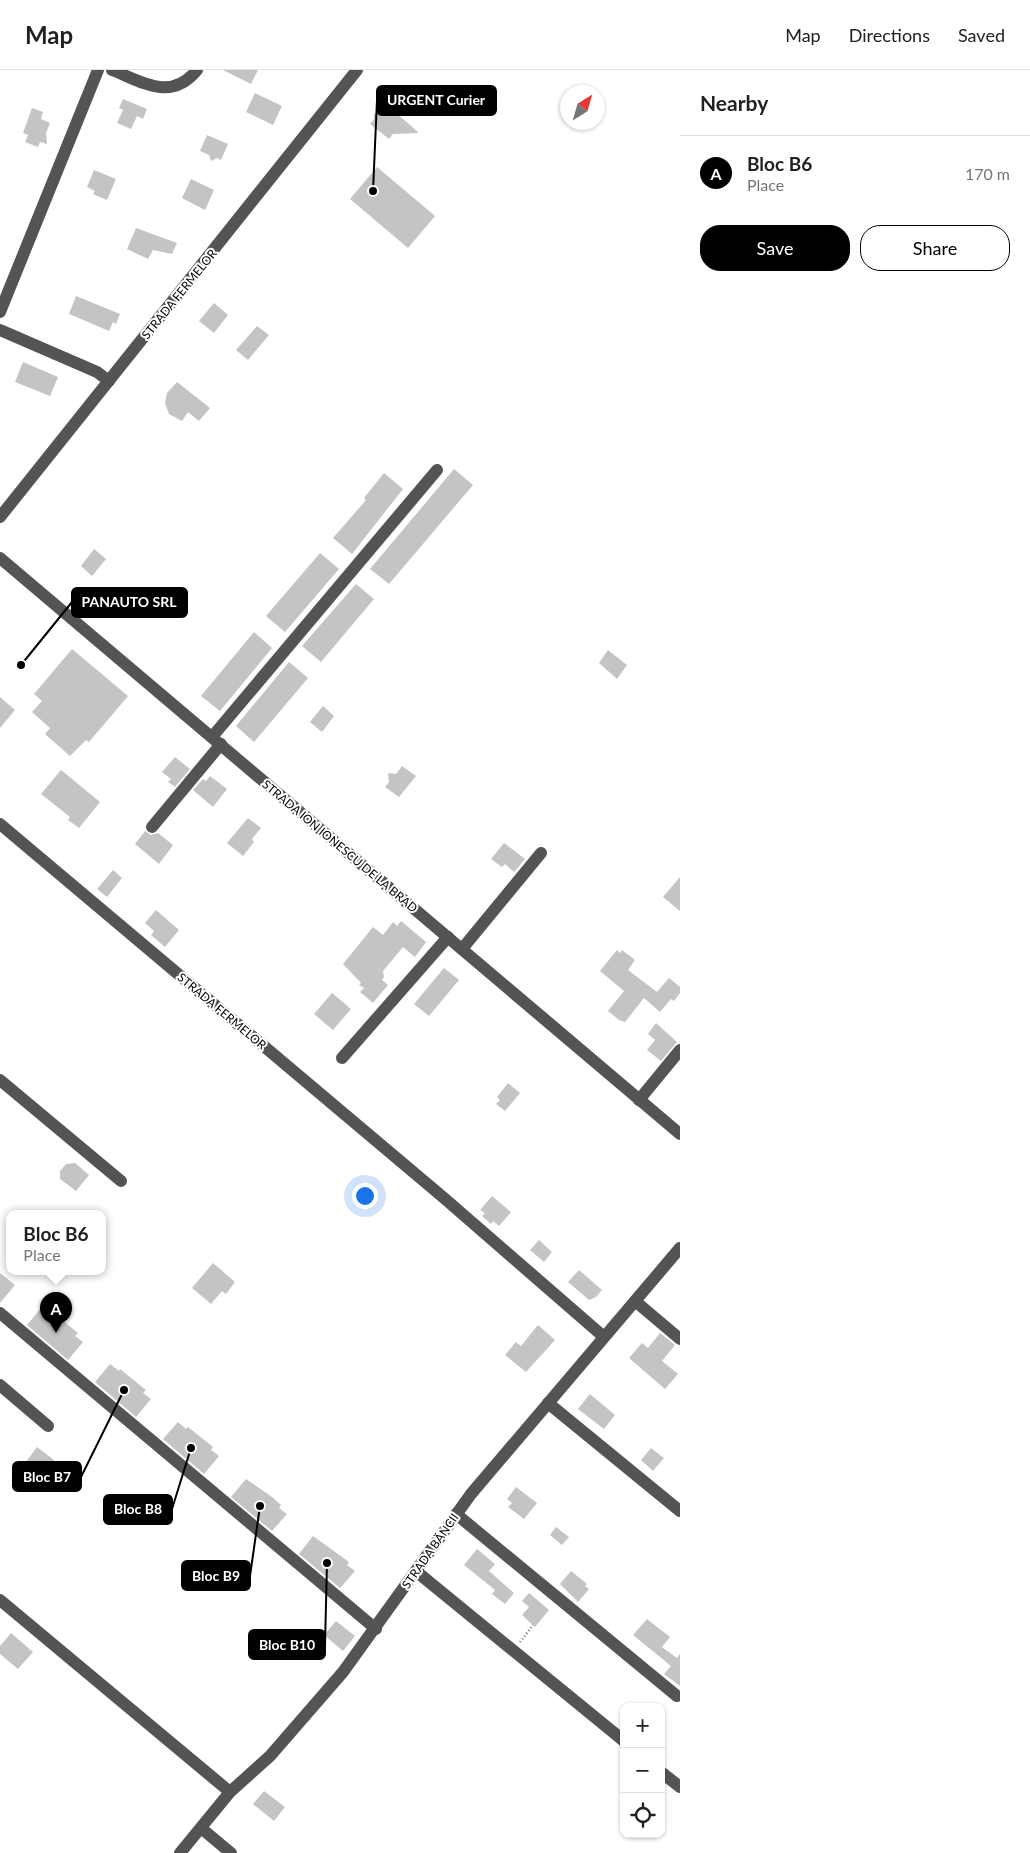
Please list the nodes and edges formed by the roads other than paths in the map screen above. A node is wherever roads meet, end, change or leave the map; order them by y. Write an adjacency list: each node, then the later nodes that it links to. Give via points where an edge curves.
1 (98, 70): 5 (street)
2 (112, 70): 3 (street, via 162,89 180,85)
3 (197, 70)
4 (357, 70): 7 (street, STRADA FERMELOR)
5 (0, 312)
6 (0, 330): 7 (street, via 97,372)
7 (109, 381): 9 (street, STRADA FERMELOR)
8 (437, 470): 11 (street)
9 (0, 517)
10 (0, 558): 11 (street, STRADA ION IONESCU DE LA BRAD)
11 (217, 741): 13 (street); 15 (street, STRADA ION IONESCU DE LA BRAD)
12 (0, 824): 26 (street, STRADA FERMELOR)
13 (152, 827)
14 (541, 853): 16 (street)
15 (448, 937): 16 (street, STRADA ION IONESCU DE LA BRAD); 18 (street)
16 (462, 949): 20 (street, STRADA ION IONESCU DE LA BRAD)
17 (680, 1050): 20 (street)
18 (342, 1058)
19 (0, 1080): 22 (street)
20 (639, 1100): 21 (street, STRADA ION IONESCU DE LA BRAD)
21 (680, 1134)
22 (121, 1180)
23 (680, 1248): 24 (street, STRADA BĂNCII)
24 (635, 1301): 26 (street, STRADA BĂNCII); 27 (street)
25 (0, 1314): 35 (street)
26 (604, 1337): 29 (street, STRADA BĂNCII)
27 (680, 1339)
28 (0, 1385): 30 (street)
29 (548, 1403): 31 (street); 32 (street, STRADA BĂNCII)
30 (48, 1426)
31 (680, 1511)
32 (456, 1514): 33 (street, STRADA BĂNCII); 36 (street)
33 (417, 1572): 35 (street, STRADA BĂNCII); 37 (street)
34 (0, 1600): 40 (street)
35 (376, 1629): 40 (street, STRADA BĂNCII, via 270,1756)
36 (677, 1696)
37 (620, 1738)
38 (665, 1775): 39 (street)
39 (680, 1787)
40 (230, 1792): 41 (street, STRADA BĂNCII)
41 (200, 1828): 42 (street, STRADA BĂNCII); 43 (street)
42 (180, 1853)
43 (231, 1853)

